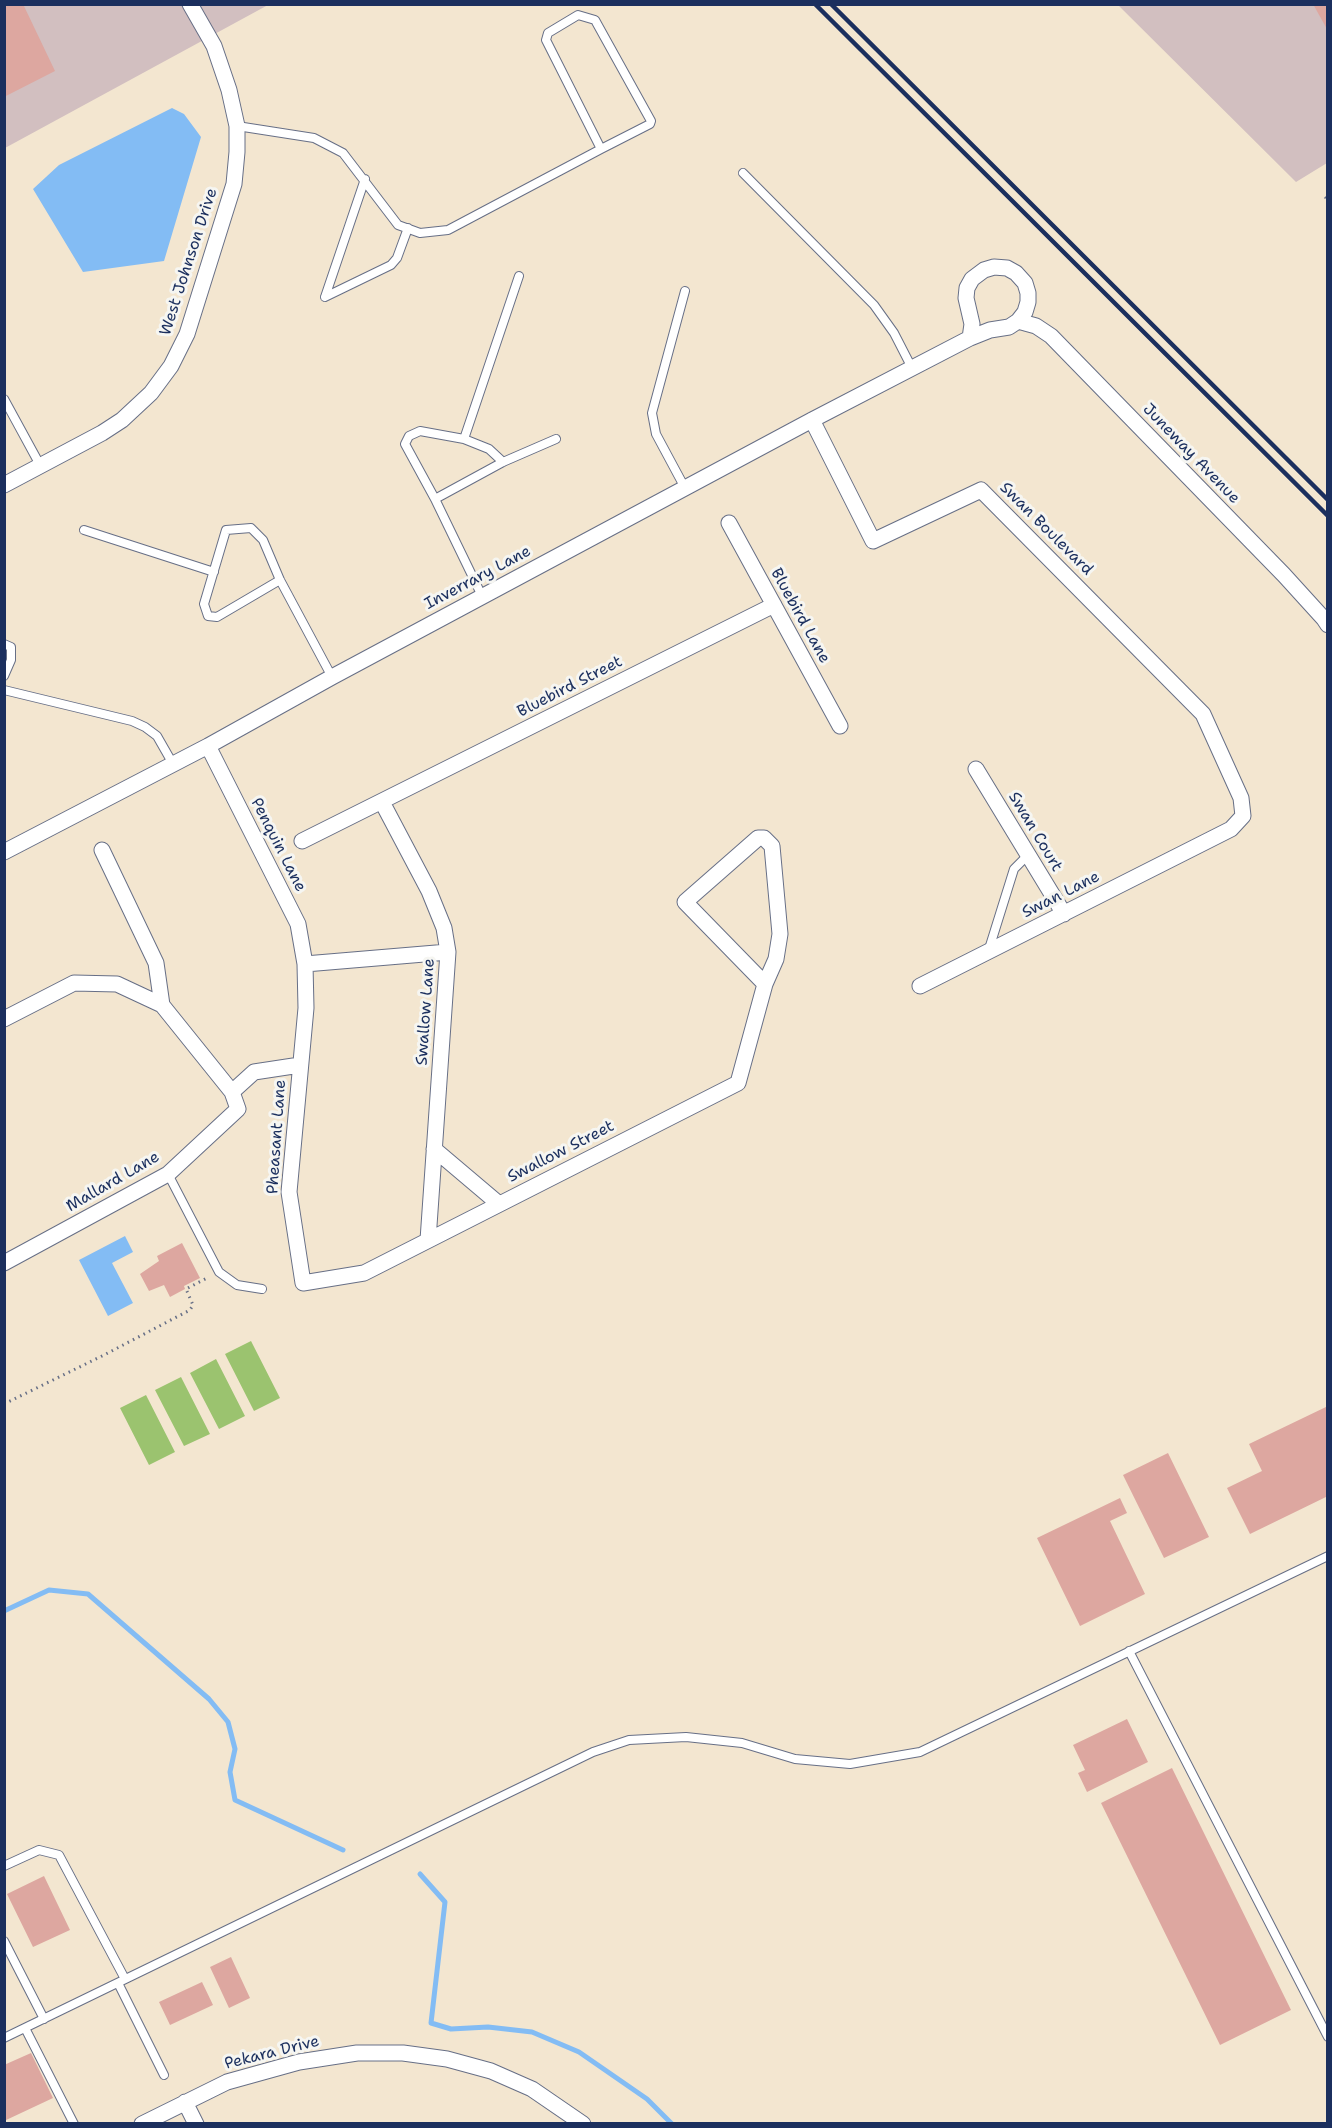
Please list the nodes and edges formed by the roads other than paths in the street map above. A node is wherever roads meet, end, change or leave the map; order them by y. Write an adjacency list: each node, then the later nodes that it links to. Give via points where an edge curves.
1 (190, 4): 2 (street, West Johnson Drive, via 214,46)
2 (237, 126): 5 (lane, via 314,138 343,153); 17 (street, West Johnson Drive, via 234,184 187,334 171,366 152,393 122,420)
3 (601, 149): 3 (lane, via 546,40 548,33 579,15 595,20 651,121); 6 (lane, via 448,230 420,233)
4 (743, 173): 11 (lane, via 874,305)
5 (365, 179): 6 (lane, via 398,225); 6 (lane, via 325,297 392,265)
6 (408, 228)
7 (519, 276): 15 (lane)
8 (685, 291): 19 (lane, via 651,413 656,434)
9 (1018, 321): 10 (street, Inverrary Lane); 10 (street, via 1028,302 1025,283 1007,268 984,270 967,288); 27 (street, Juneway Avenue, via 1051,336 1284,575)
10 (970, 338): 11 (street, Inverrary Lane)
11 (912, 368): 13 (street, Inverrary Lane)
12 (4, 399): 17 (lane)
13 (812, 420): 19 (street, Inverrary Lane); 29 (street, Swan Boulevard, via 873,541 981,489)
14 (556, 439): 16 (lane)
15 (464, 440): 16 (lane, via 489,449); 20 (lane, via 420,431 409,436 405,444)
16 (503, 462): 20 (lane)
17 (40, 465): 18 (street, West Johnson Drive)
18 (4, 485)
19 (685, 488): 25 (street, Inverrary Lane)
20 (435, 499): 25 (lane)
21 (729, 523): 26 (street, Bluebird Lane)
22 (84, 530): 23 (lane)
23 (214, 572): 24 (lane, via 204,604 208,616 217,617); 24 (lane, via 226,530 250,528 263,540)
24 (280, 580): 31 (lane)
25 (482, 596): 31 (street, Inverrary Lane)
26 (774, 605): 33 (street, Bluebird Lane); 37 (street, Bluebird Street)
27 (1328, 626)
28 (4, 644): 30 (lane, via 11,647 11,660)
29 (1162, 673): 42 (street, Swan Lane, via 1203,714 1241,798 1243,816 1231,829)
30 (4, 676)
31 (332, 677): 34 (street, Inverrary Lane)
32 (4, 690): 35 (lane, via 132,721 157,736)
33 (840, 726)
34 (208, 746): 35 (street, Inverrary Lane); 45 (street, Penquin Lane, via 298,924)
35 (173, 764): 40 (street, Inverrary Lane)
36 (976, 769): 41 (street, Swan Court)
37 (382, 802): 38 (street, Bluebird Street); 43 (street, Swallow Lane, via 429,891 444,928)
38 (302, 841)
39 (102, 849): 48 (street, via 156,963)
40 (4, 852)
41 (1028, 855): 42 (street, Swan Court); 44 (lane, via 1014,869)
42 (1064, 914): 44 (street, Swan Lane)
43 (448, 952): 45 (street); 52 (street, Swallow Lane)
44 (988, 952): 47 (street, Swan Lane)
45 (305, 964): 50 (street, Penquin Lane, via 306,1008)
46 (765, 984): 46 (street, Swallow Street, via 776,959 780,934 772,846 765,838 759,838 685,902); 54 (street, Swallow Street, via 738,1083)
47 (920, 986)
48 (162, 1005): 49 (street, via 117,984 74,983); 51 (street)
49 (4, 1019)
50 (300, 1065): 51 (street, via 254,1072); 57 (street, Pheasant Lane, via 289,1192)
51 (232, 1092): 53 (street, Mallard Lane, via 238,1109)
52 (434, 1149): 54 (street); 55 (street, Swallow Lane)
53 (168, 1174): 56 (street, Mallard Lane); 58 (lane, via 219,1272 237,1285)
54 (499, 1204): 55 (street, Swallow Street)
55 (428, 1240): 57 (street, Swallow Street, via 364,1273)
56 (4, 1263)
57 (303, 1283)
58 (262, 1289)
59 (1328, 1556): 60 (lane)
60 (1129, 1651): 63 (lane, via 921,1752 850,1764 795,1759 742,1743 686,1737 629,1740 592,1752); 66 (lane)
61 (4, 1866): 63 (lane, via 39,1850 59,1855)
62 (4, 1941): 64 (lane)
63 (121, 1981): 64 (lane); 68 (lane)
64 (44, 2019): 65 (lane)
65 (25, 2028): 67 (lane); 70 (lane)
66 (1328, 2037)
67 (4, 2038)
68 (164, 2075)
69 (185, 2102): 71 (street, Pekara Drive); 72 (street); 73 (street, Pekara Drive, via 227,2082 299,2062 357,2053 403,2053 447,2059 491,2072 532,2090)
70 (74, 2124)
71 (142, 2124)
72 (196, 2124)
73 (583, 2124)

